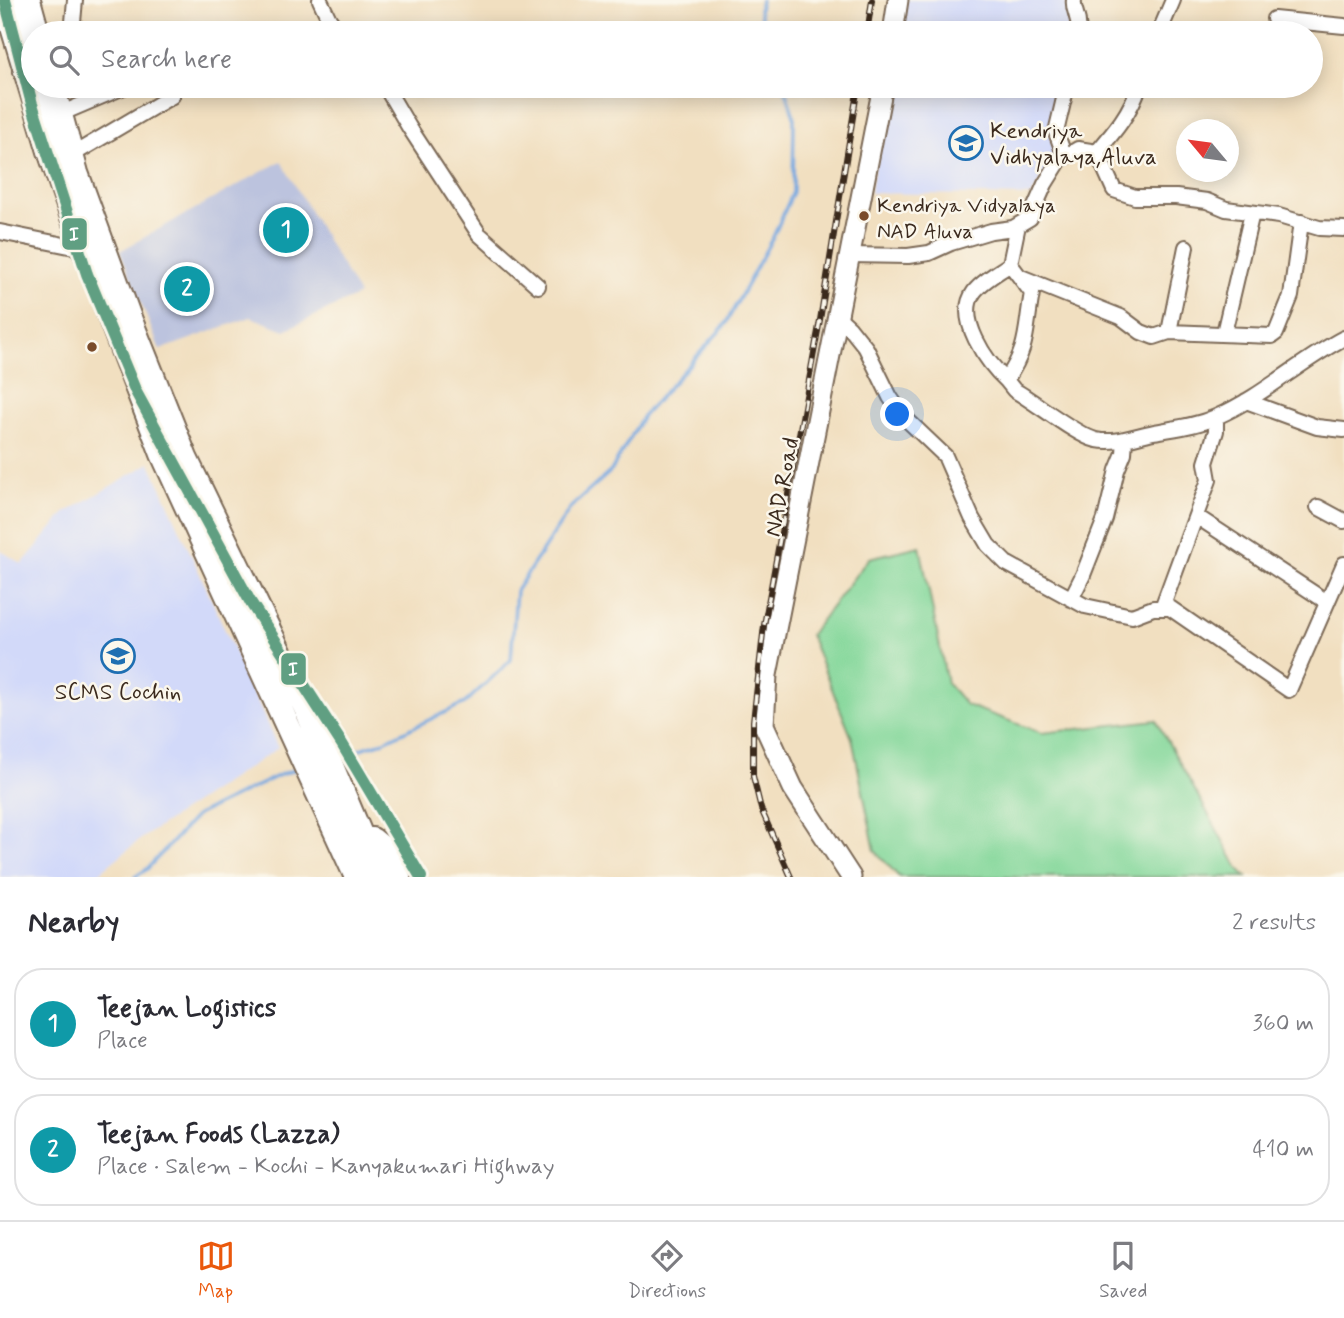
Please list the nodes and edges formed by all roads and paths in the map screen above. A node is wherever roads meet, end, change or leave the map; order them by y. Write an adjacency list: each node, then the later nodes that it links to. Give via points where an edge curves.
1 (5, 0): 18 (highway)
2 (28, 0): 9 (highway)
3 (75, 0): 10 (street)
4 (320, 0): 11 (street)
5 (898, 0): 12 (street)
6 (1074, 0): 13 (street)
7 (1172, 0): 14 (street)
8 (1274, 19): 15 (street)
9 (34, 21)
10 (73, 21)
11 (330, 21)
12 (894, 21)
13 (1080, 21)
14 (1164, 21)
15 (1294, 21)
16 (1323, 24): 17 (street)
17 (1344, 26)
18 (21, 54)
19 (34, 98): 37 (highway)
20 (56, 98): 27 (highway)
21 (98, 98): 27 (street)
22 (169, 98): 29 (street)
23 (392, 98): 41 (street, via 479,234)
24 (881, 98): 38 (street, NAD Road)
25 (1064, 98): 30 (street, via 1056,132)
26 (1135, 98): 28 (street)
27 (60, 114): 29 (highway)
28 (1097, 152): 30 (street, via 1078,149); 31 (street, via 1114,190 1135,197 1207,201)
29 (72, 155): 58 (highway, via 129,318 185,458 309,714)
30 (1065, 157): 33 (street, via 1045,184 1030,218)
31 (1252, 213): 32 (street); 44 (street)
32 (1301, 222): 34 (street); 44 (street, via 1291,296 1276,333)
33 (1018, 225): 38 (street, via 929,253); 39 (street)
34 (1344, 229)
35 (0, 232): 37 (street)
36 (1186, 247): 43 (street)
37 (83, 249): 58 (highway, via 163,454 286,726)
38 (850, 255): 42 (street, NAD Road)
39 (1010, 264): 40 (street); 46 (street, via 973,293 968,314 986,358)
40 (1021, 277): 43 (street, via 1121,317 1154,337); 46 (street, via 1032,293 1027,338)
41 (538, 286)
42 (838, 317): 55 (street, via 866,348 903,416 945,456 988,545 1006,563); 62 (street, NAD Road, via 767,675 764,724 793,788)
43 (1169, 332): 44 (street)
44 (1224, 333)
45 (1344, 338): 47 (street)
46 (1006, 380): 50 (street, via 1014,390 1094,440)
47 (1246, 401): 48 (street); 49 (street, via 1317,427)
48 (1216, 418): 50 (street); 52 (street, via 1206,463 1209,480)
49 (1344, 430)
50 (1125, 440): 55 (street, via 1105,519)
51 (1318, 507): 53 (street)
52 (1196, 516): 56 (street); 57 (street)
53 (1344, 521)
54 (1344, 564): 56 (street)
55 (1071, 599): 57 (street, via 1132,616)
56 (1326, 602): 57 (street, via 1289,690 1195,624)
57 (1162, 608)
58 (333, 796): 59 (highway); 60 (highway)
59 (358, 828): 60 (highway); 61 (highway, via 384,850)
60 (362, 876)
61 (398, 877)
62 (851, 877)

